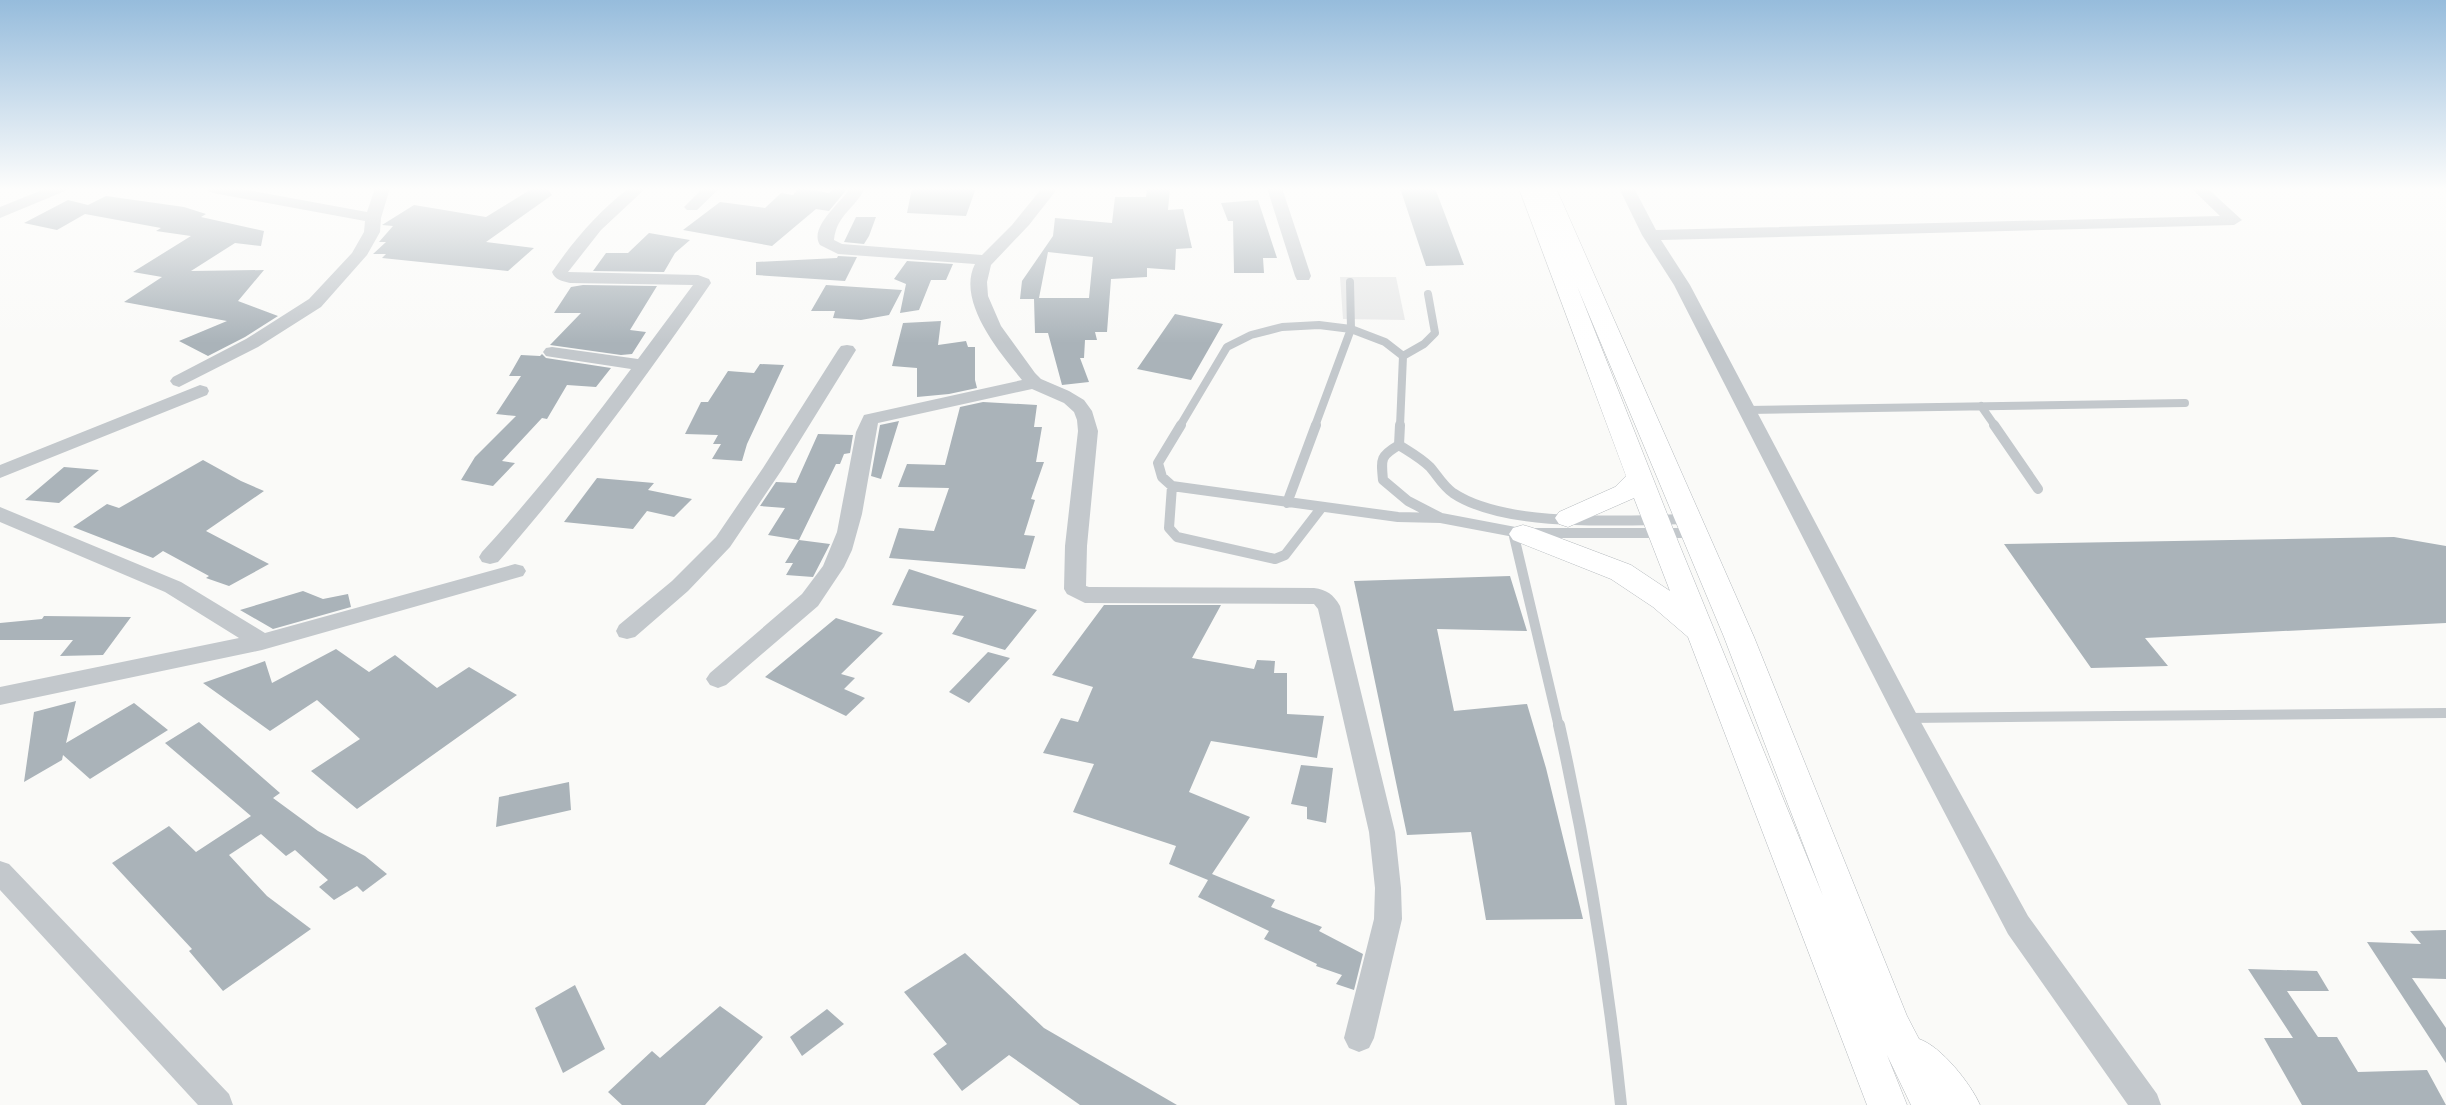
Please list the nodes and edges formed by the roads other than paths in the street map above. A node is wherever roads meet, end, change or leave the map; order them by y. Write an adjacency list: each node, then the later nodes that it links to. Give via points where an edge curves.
1 (368, 240): 18 (street, via 359,255 315,303 252,343)
2 (582, 240): 17 (street, via 560,272 563,277 701,281 702,286)
3 (826, 240): 9 (street, via 830,246 838,249)
4 (1007, 240): 9 (street)
5 (1291, 240): 10 (street)
6 (1548, 240): 26 (highway)
7 (1568, 240): 34 (highway)
8 (1653, 240): 23 (street, via 1682,284)
9 (987, 260): 19 (street, via 977,284 992,328)
10 (1303, 276)
11 (1350, 282): 13 (lane)
12 (1428, 294): 16 (lane, via 1435,333 1424,344)
13 (1351, 329): 16 (lane, via 1385,342); 27 (lane, via 1319,325 1282,327 1251,335 1227,347 1158,463 1162,477); 29 (lane)
14 (847, 350): 39 (street, via 722,542 680,586)
15 (552, 352): 17 (street)
16 (1403, 356): 24 (lane)
17 (643, 365): 37 (street, via 583,447)
18 (179, 381)
19 (1034, 383): 42 (street, via 871,419 847,538 832,572 810,600); 48 (street, via 1081,406 1087,417 1074,577 1075,589 1080,593 1314,596 1329,606 1382,832 1388,888 1388,918)
20 (200, 391): 25 (street)
21 (2185, 403): 22 (lane)
22 (1981, 406): 23 (lane); 28 (lane)
23 (1748, 410): 45 (street)
24 (1399, 445): 32 (lane, via 1385,453 1381,463 1383,480 1408,501); 33 (lane, via 1426,463 1453,492 1480,505)
25 (0, 472)
26 (1640, 478): 33 (highway, via 1624,493); 35 (highway)
27 (1172, 486): 29 (lane); 30 (lane, via 1169,528 1177,536 1275,559 1286,555)
28 (2038, 489)
29 (1287, 503): 30 (lane)
30 (1322, 507): 32 (lane)
31 (0, 514): 41 (street, via 173,587)
32 (1441, 518): 36 (lane)
33 (1568, 518): 35 (lane)
34 (1692, 526): 35 (lane); 35 (lane); 47 (highway, via 1793,769)
35 (1658, 527): 36 (lane); 40 (highway)
36 (1518, 533): 40 (highway, via 1621,572); 50 (lane, via 1571,784 1607,976)
37 (490, 557)
38 (515, 571): 41 (street)
39 (628, 631)
40 (1702, 632): 51 (highway)
41 (262, 642): 43 (street)
42 (718, 680)
43 (0, 696)
44 (2446, 713): 45 (lane)
45 (1907, 718): 54 (street, via 2018,925)
46 (0, 872): 49 (street)
47 (1891, 1024): 52 (highway); 53 (highway)
48 (1359, 1038)
49 (218, 1105)
50 (1621, 1105)
51 (1887, 1105)
52 (1932, 1105)
53 (1960, 1105)
54 (2146, 1105)

